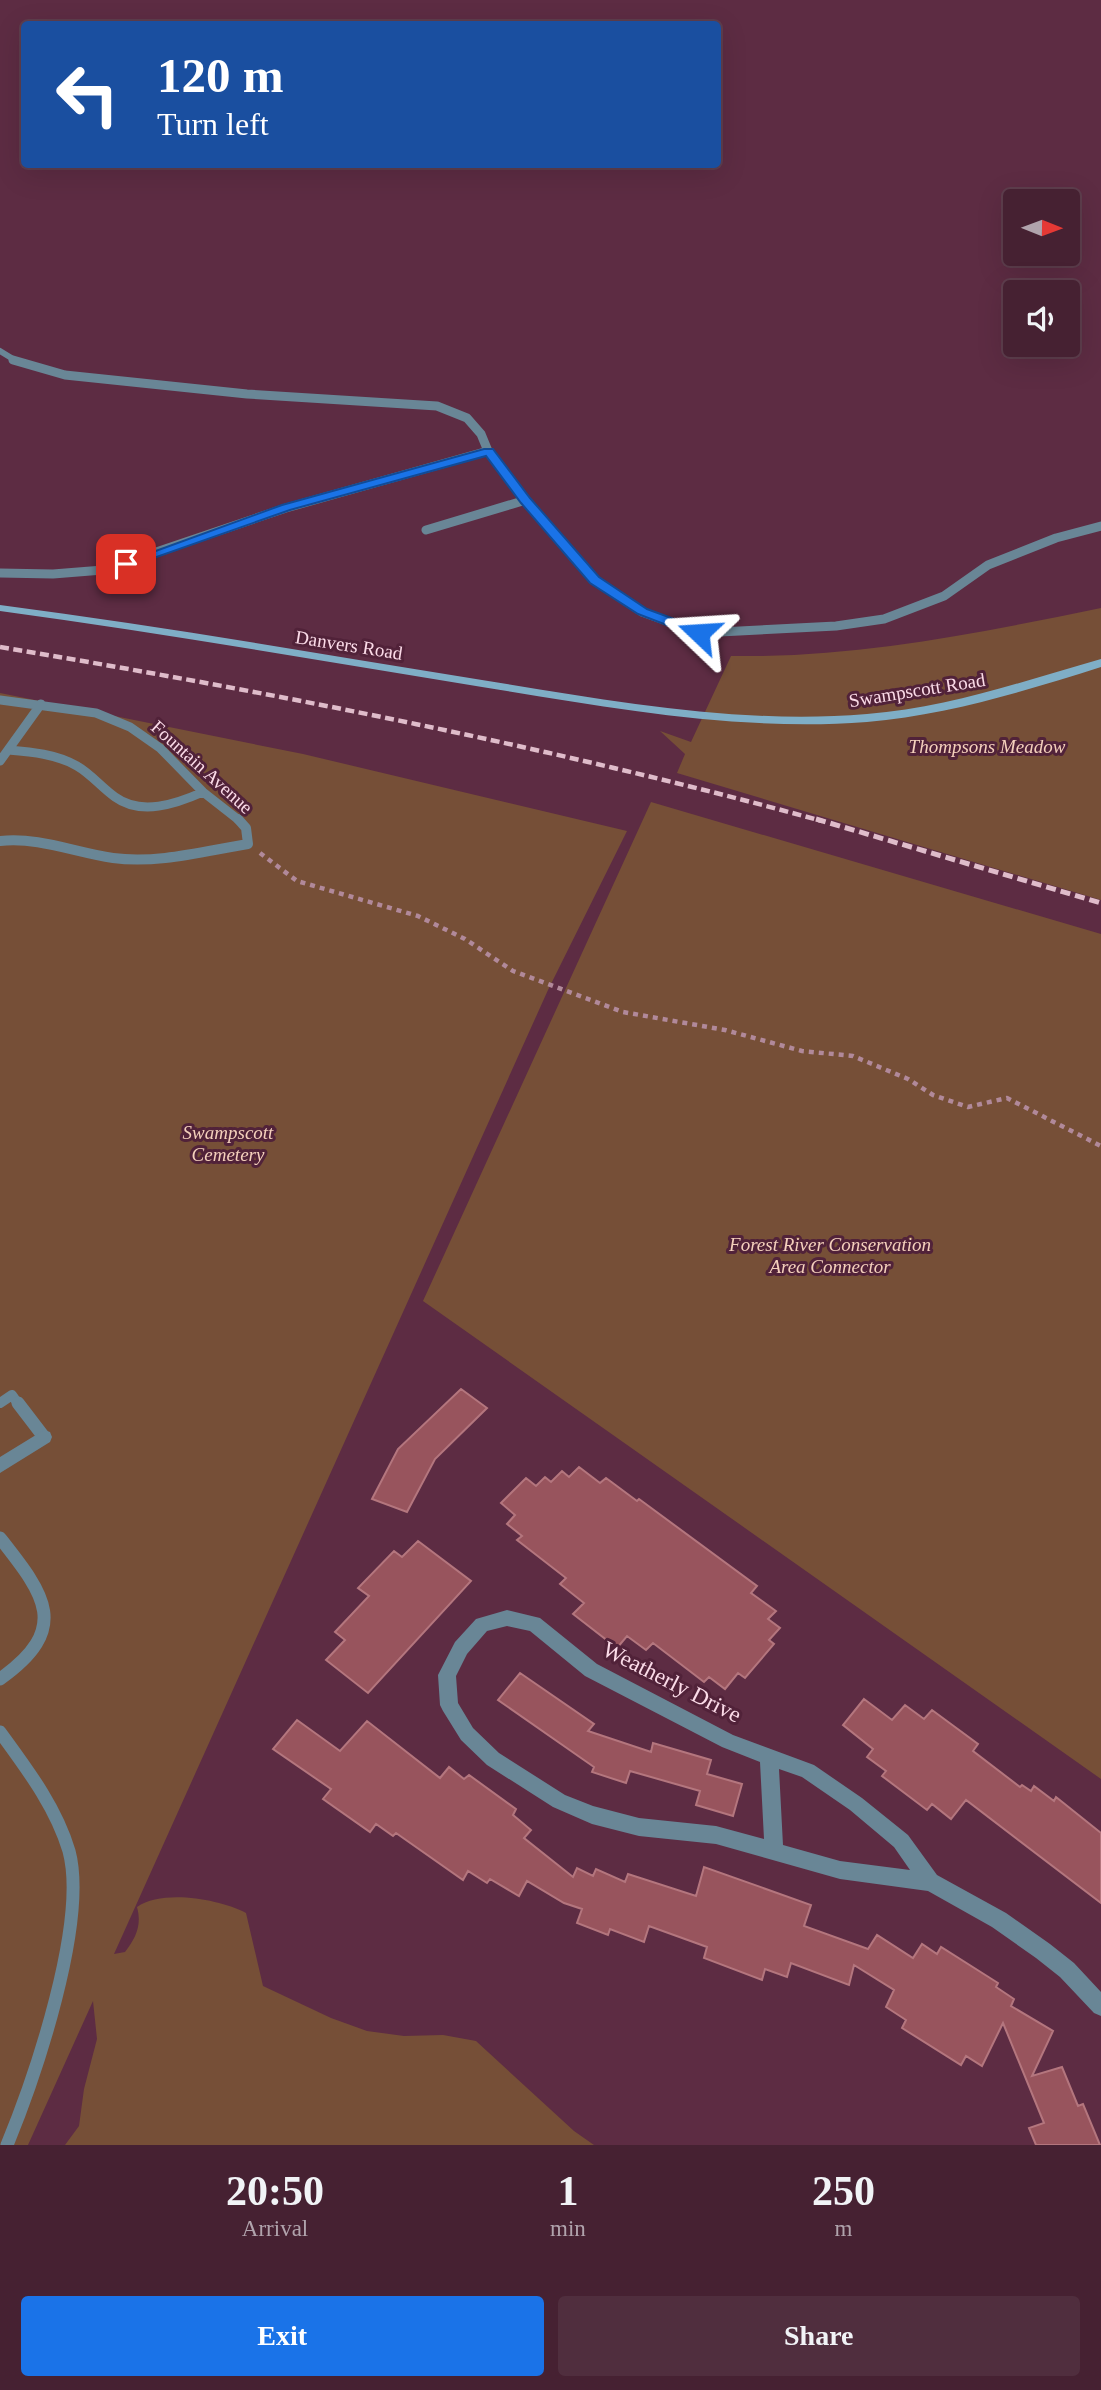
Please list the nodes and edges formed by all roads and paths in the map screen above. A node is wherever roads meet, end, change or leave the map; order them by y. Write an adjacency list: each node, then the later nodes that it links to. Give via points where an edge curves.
1 (0, 351): 2 (lane, via 14,361 65,375 247,394 437,406 467,418)
2 (488, 451): 3 (lane); 6 (lane, via 286,508 103,570)
3 (526, 500): 4 (lane, via 594,580 642,611 699,633 814,628 884,619 944,596 988,565); 5 (lane)
4 (1101, 526)
5 (426, 530)
6 (0, 573)
7 (0, 608): 11 (street, Danvers Road)
8 (1101, 663): 11 (street, Swampscott Road, via 1011,692 904,714 799,721)
9 (0, 700): 10 (lane, Fountain Avenue)
10 (41, 704): 12 (lane); 14 (lane, Fountain Avenue, via 96,713 130,727 160,748)
11 (692, 716)
12 (8, 750): 13 (lane); 14 (lane, via 66,761 92,775 126,804 165,805)
13 (0, 761)
14 (203, 792): 16 (lane, Fountain Avenue, via 246,828)
15 (0, 841): 16 (lane, via 36,840 128,859)
16 (248, 844): 17 (path, via 298,881 418,916 465,939 513,971 623,1012 725,1030 802,1051 853,1056 968,1107 1007,1098)
17 (1101, 1146)
18 (0, 1402): 19 (lane, via 12,1395)
19 (44, 1437): 20 (street)
20 (0, 1465)
21 (0, 1538): 22 (lane, via 43,1601 44,1622 35,1648 20,1666)
22 (0, 1679)
23 (0, 1732): 28 (lane, via 43,1791 74,1874 57,1999 31,2088)
24 (769, 1756): 25 (street); 25 (street, Weatherly Drive, via 728,1741 591,1670 534,1624 507,1618 482,1625 460,1648 447,1675 449,1705 467,1734 493,1759 559,1801 639,1827 716,1835); 26 (street, Weatherly Drive, via 808,1771 856,1804 901,1841)
25 (774, 1852): 26 (street, Weatherly Drive, via 840,1870)
26 (930, 1882): 27 (street, Weatherly Drive, via 999,1920 1043,1951)
27 (1101, 2006)
28 (7, 2145)

